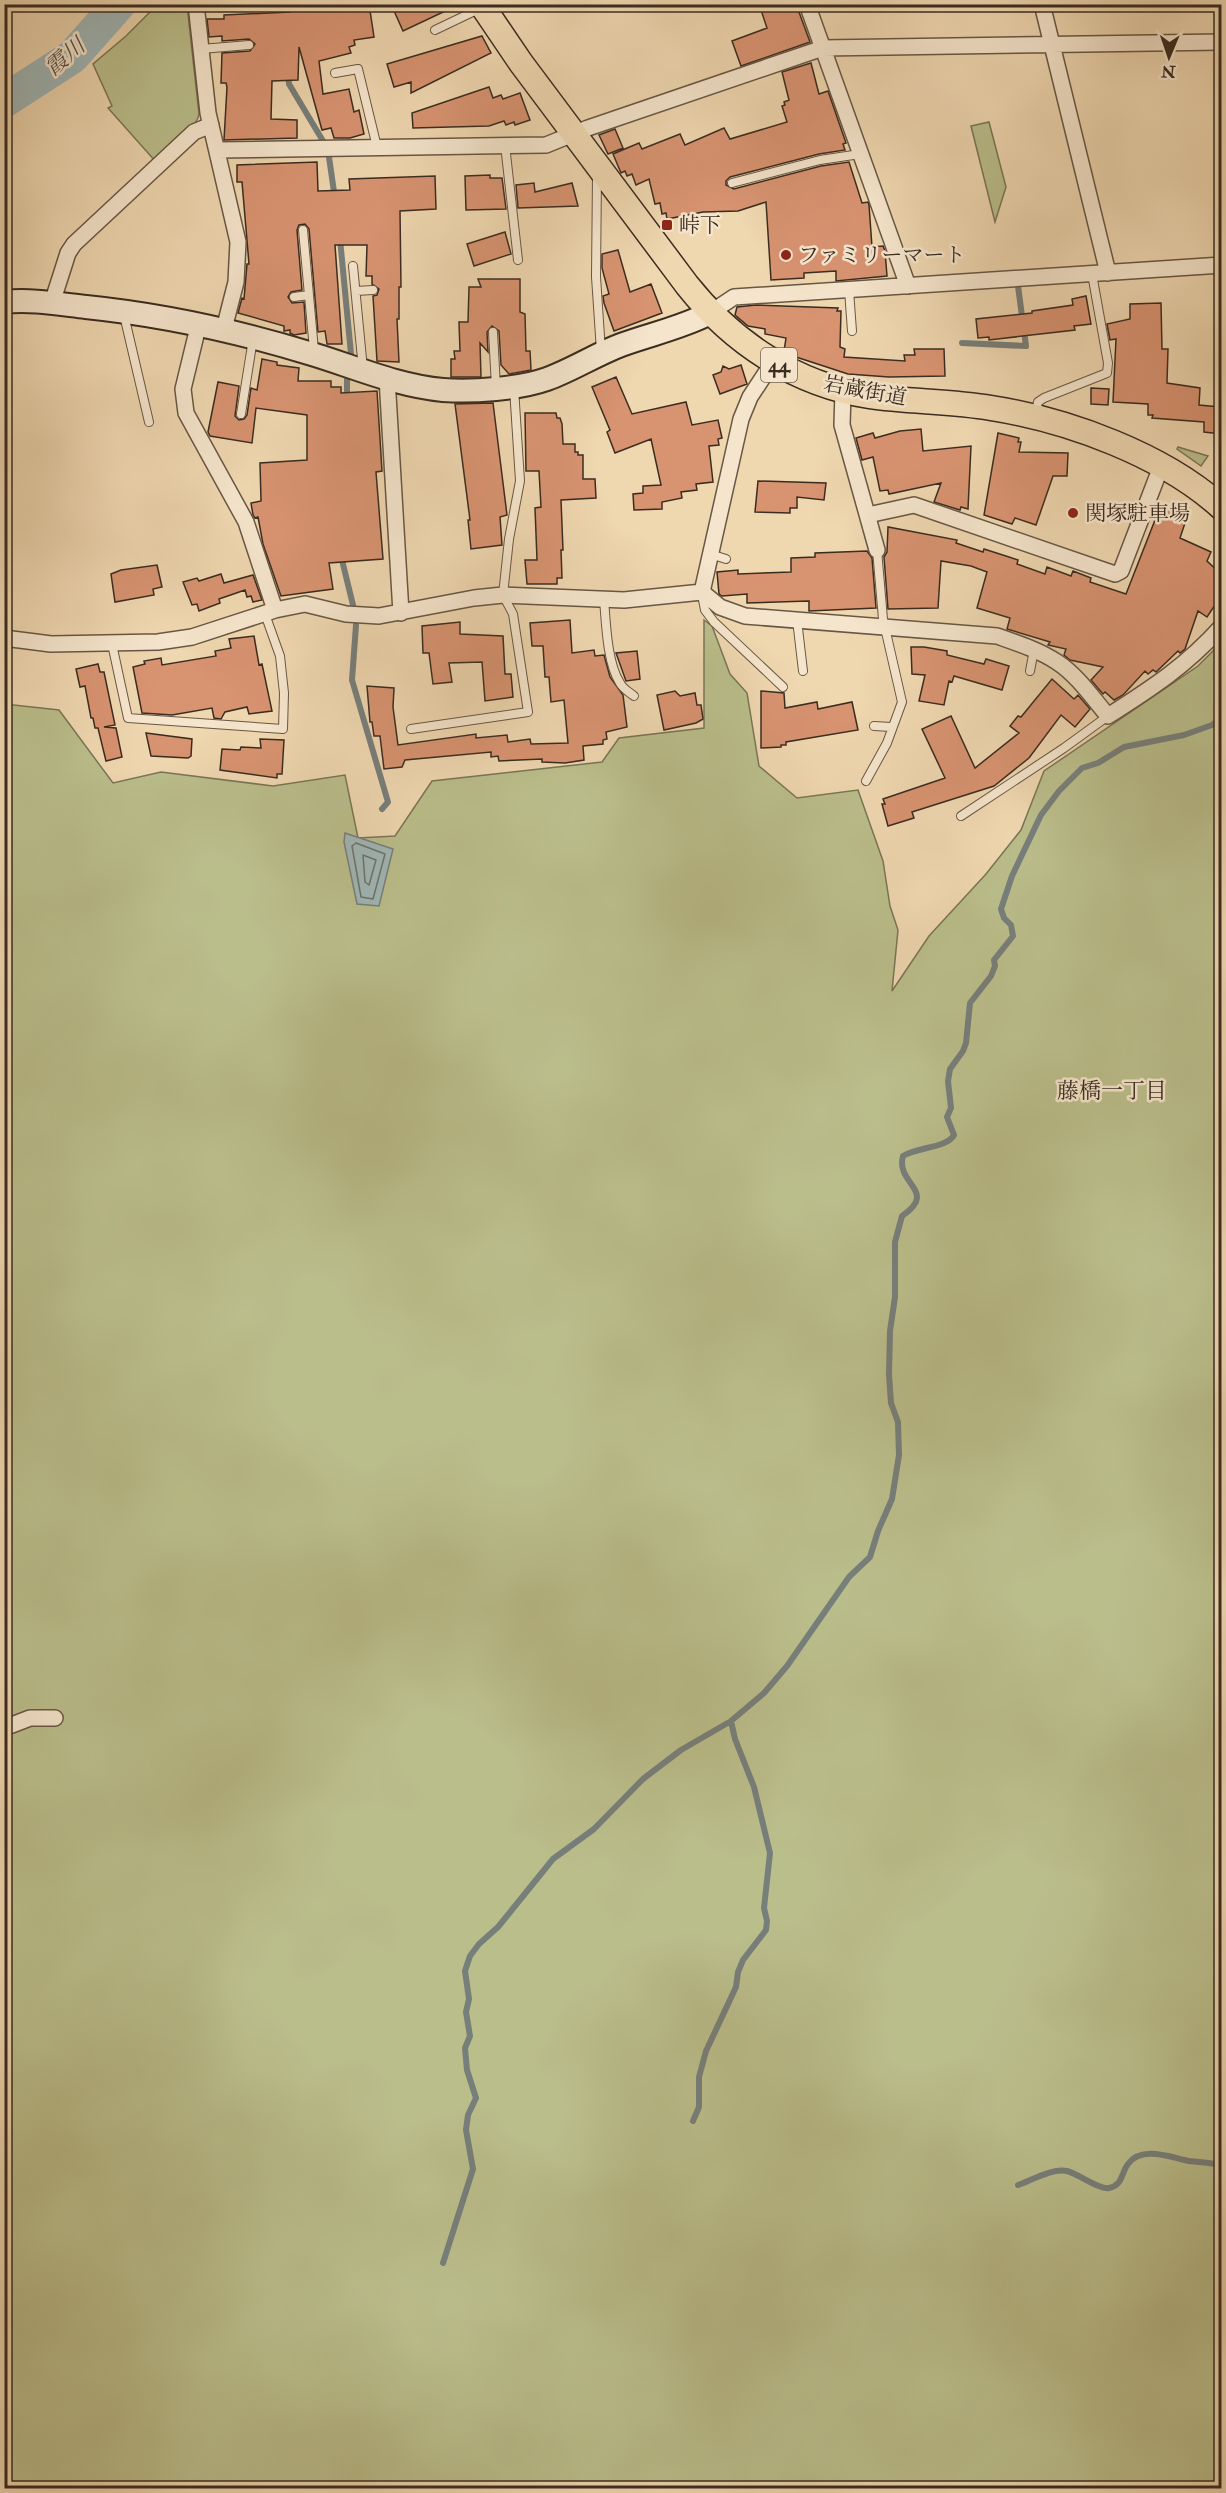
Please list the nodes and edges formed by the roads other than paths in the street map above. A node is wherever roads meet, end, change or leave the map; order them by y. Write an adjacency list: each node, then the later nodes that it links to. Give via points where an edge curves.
1 (196, 4): 10 (street)
2 (807, 4): 9 (street)
3 (1042, 4): 8 (street)
4 (481, 6): 5 (lane); 13 (main road, 岩蔵街道 / 44)
5 (435, 30)
6 (1221, 42): 8 (street)
7 (249, 45): 10 (lane)
8 (1052, 46): 9 (street); 24 (street)
9 (823, 48): 13 (street); 17 (street)
10 (201, 49): 12 (street)
11 (334, 73): 15 (lane, via 358,69)
12 (211, 125): 16 (street); 33 (street, via 194,132 74,244)
13 (573, 134): 14 (street, via 546,145); 18 (main road, 岩蔵街道 / 44)
14 (506, 145): 15 (street); 21 (lane)
15 (377, 147): 16 (street)
16 (217, 150): 37 (street, via 238,242 236,282)
17 (860, 153): 19 (lane, via 773,168); 26 (street)
18 (597, 165): 35 (main road, 岩蔵街道 / 44); 41 (lane, via 596,277)
19 (732, 183)
20 (303, 230): 30 (lane)
21 (518, 260)
22 (1221, 265): 24 (street)
23 (353, 266): 29 (lane)
24 (1108, 273): 25 (street)
25 (1092, 274): 26 (street); 49 (lane, via 1107,373 1044,398 1038,402)
26 (908, 286): 28 (street)
27 (374, 290): 29 (lane)
28 (849, 290): 35 (street, via 734,297); 38 (lane)
29 (356, 291): 44 (lane)
30 (309, 295): 31 (lane); 42 (lane)
31 (294, 297)
32 (4, 302): 33 (street)
33 (52, 303): 34 (street)
34 (123, 311): 36 (street); 50 (lane)
35 (710, 313): 41 (street); 43 (main road, 岩蔵街道 / 44, via 738,339)
36 (200, 323): 37 (street); 60 (street, via 183,389 186,413 243,516 261,563)
37 (224, 329): 40 (street)
38 (852, 331)
39 (493, 333): 46 (lane)
40 (253, 336): 42 (street); 48 (lane)
41 (601, 353): 46 (street, via 543,380)
42 (315, 355): 44 (street)
43 (773, 362): 47 (main road, 岩蔵街道 / 44); 55 (street, via 741,419)
44 (363, 371): 45 (street)
45 (387, 378): 46 (street, via 441,389); 61 (street)
46 (505, 387): 58 (lane, via 520,482)
47 (843, 391): 49 (main road, 岩蔵街道 / 44, via 989,407); 53 (street, via 843,425)
48 (242, 414)
49 (1034, 417): 51 (main road, 岩蔵街道 / 44)
50 (149, 422)
51 (1162, 464): 52 (main road, 岩蔵街道 / 44); 53 (street, via 1121,571 1115,574 914,505)
52 (1221, 507)
53 (868, 515): 54 (street)
54 (877, 550): 63 (lane)
55 (710, 554): 56 (lane); 57 (street)
56 (726, 559)
57 (702, 592): 59 (street); 62 (street, via 733,613); 70 (lane, via 705,610 714,622)
58 (503, 595): 59 (street); 61 (street); 75 (lane, via 513,614 528,711)
59 (604, 599): 71 (lane, via 615,674)
60 (270, 612): 61 (street, via 305,604 364,616); 66 (street, via 192,638); 66 (lane, via 280,656 283,729 128,718)
61 (401, 613)
62 (797, 620): 63 (street); 68 (lane)
63 (885, 626): 67 (street, via 997,636); 74 (lane, via 902,702)
64 (1221, 626): 72 (street, via 1184,665)
65 (4, 638): 66 (street, via 51,644)
66 (112, 644)
67 (1034, 650): 69 (lane); 72 (street, via 1075,677)
68 (803, 671)
69 (1030, 671)
70 (783, 687)
71 (634, 696)
72 (1108, 716): 77 (lane)
73 (874, 726): 74 (lane)
74 (891, 727): 76 (lane)
75 (411, 729)
76 (866, 781)
77 (961, 816)
78 (55, 1718): 79 (street, via 30,1718)
79 (4, 1728)

